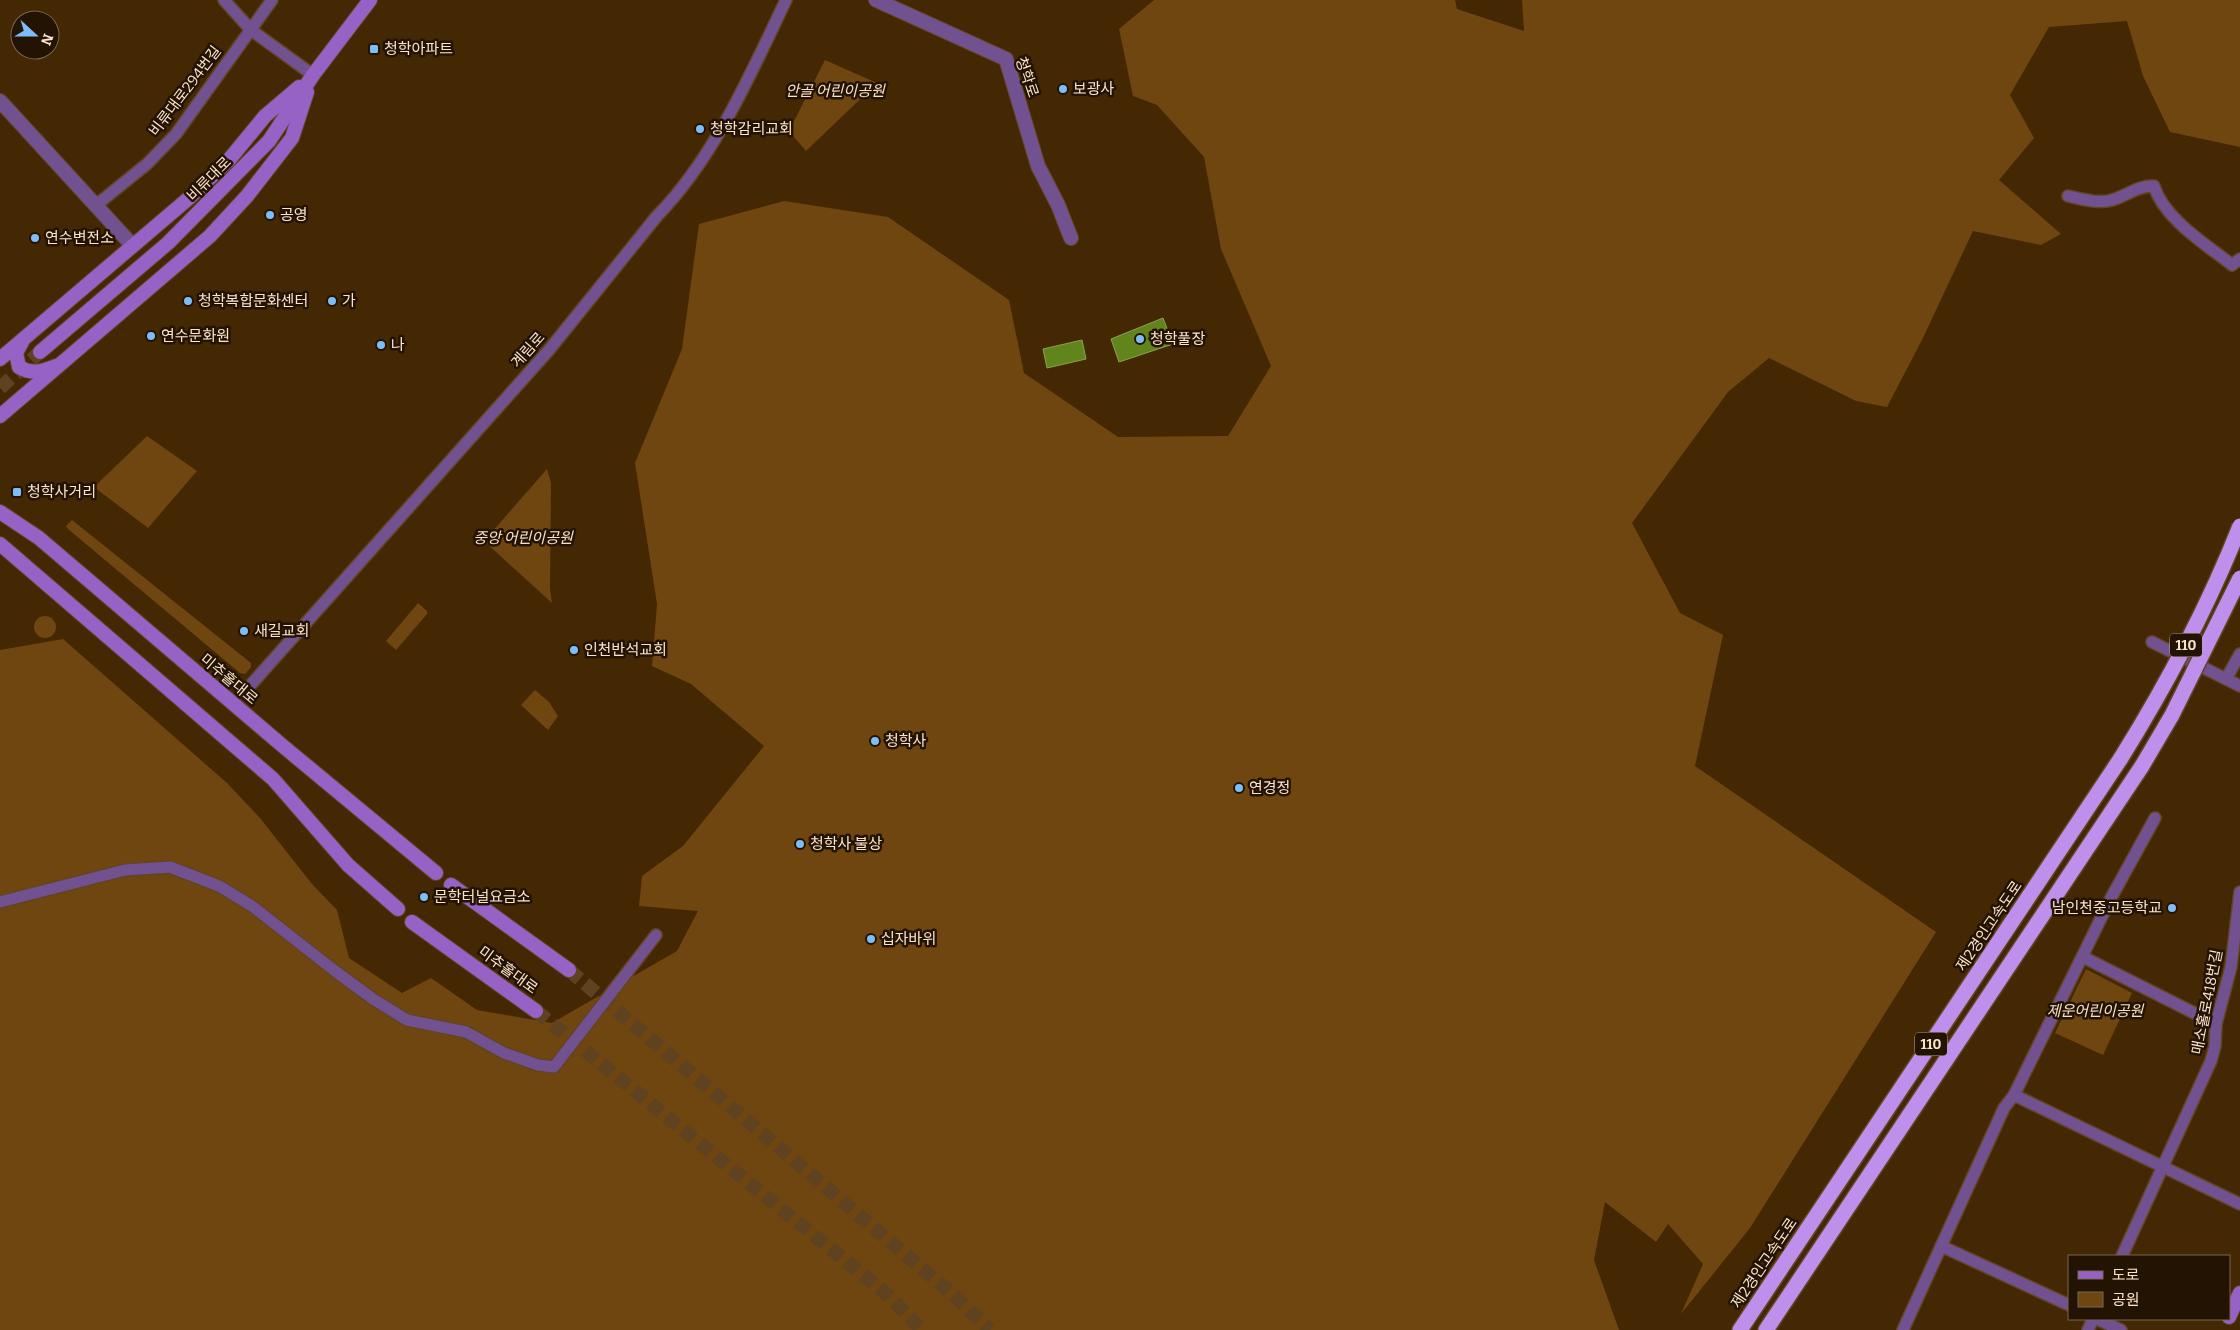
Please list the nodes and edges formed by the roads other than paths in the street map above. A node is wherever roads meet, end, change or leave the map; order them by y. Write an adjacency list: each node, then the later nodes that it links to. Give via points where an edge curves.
1 (224, 0): 6 (street)
2 (272, 0): 6 (street, 비류대로294번길)
3 (370, 0): 7 (main road, 비류대로)
4 (786, 0): 27 (street, 계림로, via 719,133 671,203 549,350)
5 (876, 0): 11 (street, 청학로, via 1006,59 1038,166)
6 (251, 30): 7 (street); 10 (street, 비류대로294번길, via 176,134 147,164)
7 (313, 75): 12 (main road, via 265,116 228,161 189,198); 15 (main road, 비류대로, via 256,155 168,242); 17 (main road, via 292,138 247,196 210,236)
8 (0, 101): 10 (street)
9 (2068, 196): 13 (street, via 2109,201 2154,186 2157,196 2188,232 2232,265)
10 (95, 206): 12 (street)
11 (1071, 238)
12 (132, 245): 14 (main road)
13 (2240, 259)
14 (24, 340): 16 (main road); 17 (main road, via 16,353 19,367 35,372)
15 (40, 352)
16 (0, 359)
17 (62, 364): 18 (main road)
18 (0, 416)
19 (0, 512): 29 (main road, 미추홀대로, via 39,538)
20 (2240, 526): 50 (highway, 제2경인고속도로 / 110, bridge, via 2198,622 2121,758)
21 (0, 544): 33 (main road, via 273,779 348,864)
22 (2240, 578): 51 (highway, 110, bridge, via 2180,699 2142,766)
23 (2152, 642): 25 (street)
24 (2240, 654): 25 (street)
25 (2226, 679): 26 (street)
26 (2240, 686)
27 (248, 688)
28 (2155, 818): 36 (street)
29 (436, 873)
30 (451, 884): 38 (main road)
31 (2240, 892): 37 (street, 매소홀로418번길)
32 (0, 902): 35 (street, via 125,870 170,867 219,886 252,906 373,999 407,1020 466,1032 504,1053 554,1067)
33 (398, 909)
34 (412, 922): 39 (main road, 미추홀대로)
35 (656, 935)
36 (2082, 958): 40 (street); 41 (street)
37 (2235, 969): 40 (street, 매소홀로418번길)
38 (569, 970)
39 (536, 1010)
40 (2216, 1024): 42 (street, 매소홀로418번길, via 2216,1046 2211,1061)
41 (2014, 1095): 42 (street); 44 (street, via 2004,1108)
42 (2163, 1167): 43 (street); 45 (street, 매소홀로418번길)
43 (2240, 1204)
44 (1941, 1246): 47 (street); 52 (street)
45 (2122, 1255)
46 (2240, 1294): 48 (main road)
47 (2068, 1305)
48 (2230, 1314)
49 (2099, 1320): 53 (street)
50 (1740, 1330)
51 (1766, 1330)
52 (1903, 1330)
53 (2121, 1330)

